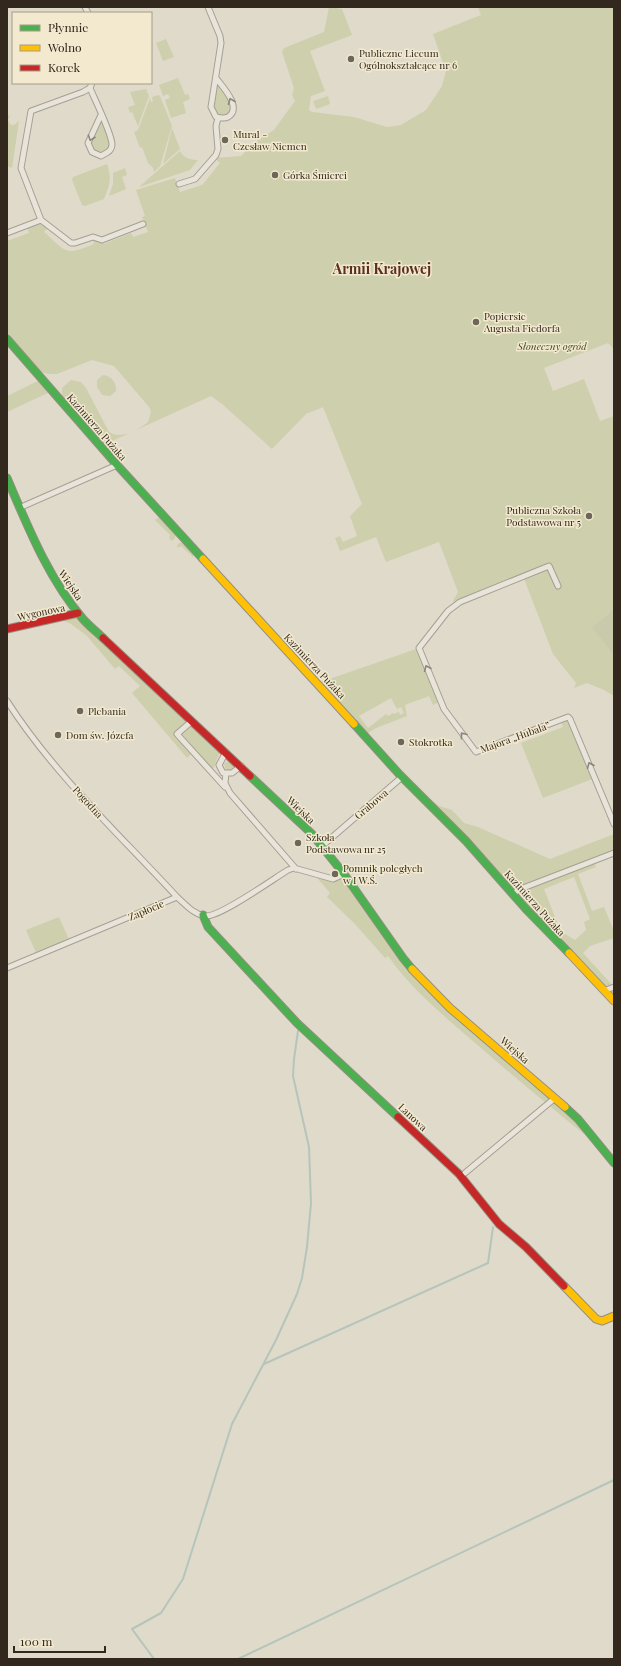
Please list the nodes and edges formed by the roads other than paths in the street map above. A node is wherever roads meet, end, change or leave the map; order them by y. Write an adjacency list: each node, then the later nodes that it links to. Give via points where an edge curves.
1 (208, 7): 2 (street, via 220,40)
2 (216, 78): 5 (street, via 211,107); 5 (street, one-way to 2, via 228,116 233,106 232,100)
3 (91, 85): 4 (street); 7 (street, via 83,92 31,111 29,116 21,168)
4 (101, 115): 4 (street, one-way to 4, via 88,143 92,152 101,156 108,152 112,145)
5 (218, 118): 6 (street, via 216,155 195,179)
6 (179, 184)
7 (41, 220): 8 (street, via 75,244 93,237 102,240); 9 (street)
8 (143, 224)
9 (7, 233)
10 (7, 339): 11 (street, Kazimierza Pużaka)
11 (117, 465): 13 (street); 24 (street, Kazimierza Pużaka)
12 (7, 478): 13 (street, Wiejska)
13 (19, 508): 15 (street, Wiejska, via 40,555)
14 (558, 586): 26 (street, Majora „Hubala”, one-way to 14, via 568,717 476,752 444,708 419,648 448,611 460,602 549,566)
15 (78, 613): 16 (street, Wygonowa); 18 (street, Wiejska)
16 (7, 630)
17 (7, 701): 32 (street, Pogodna, via 50,759)
18 (192, 721): 19 (street, Wiejska); 20 (street, via 177,734)
19 (226, 752): 21 (street, Wiejska); 22 (street, via 220,762)
20 (206, 766): 22 (street); 25 (street)
21 (241, 766): 23 (street); 27 (street, Wiejska)
22 (220, 768): 23 (street)
23 (226, 774): 25 (street, via 225,783)
24 (402, 777): 27 (street, Grabowa); 31 (street, Kazimierza Pużaka, via 466,841)
25 (230, 793): 29 (street)
26 (614, 824)
27 (322, 846): 30 (street, Wiejska)
28 (614, 853): 31 (street)
29 (296, 868): 30 (street, via 333,878); 33 (street, via 288,870 221,912)
30 (344, 874): 38 (street, Wiejska, via 403,958 423,981 450,1008)
31 (512, 894): 36 (street, Kazimierza Pużaka)
32 (177, 897): 33 (street, Zapłocie, via 193,911); 34 (street, Zapłocie)
33 (202, 915): 41 (street, Łanowa, via 208,927 297,1022 459,1174 499,1224 520,1240 596,1319 602,1321)
34 (7, 968)
35 (614, 986): 36 (street)
36 (604, 991): 37 (street, Kazimierza Pużaka)
37 (614, 1001)
38 (555, 1098): 39 (street, Wiejska, via 578,1119); 40 (street)
39 (614, 1163)
40 (465, 1173)
41 (614, 1316)

